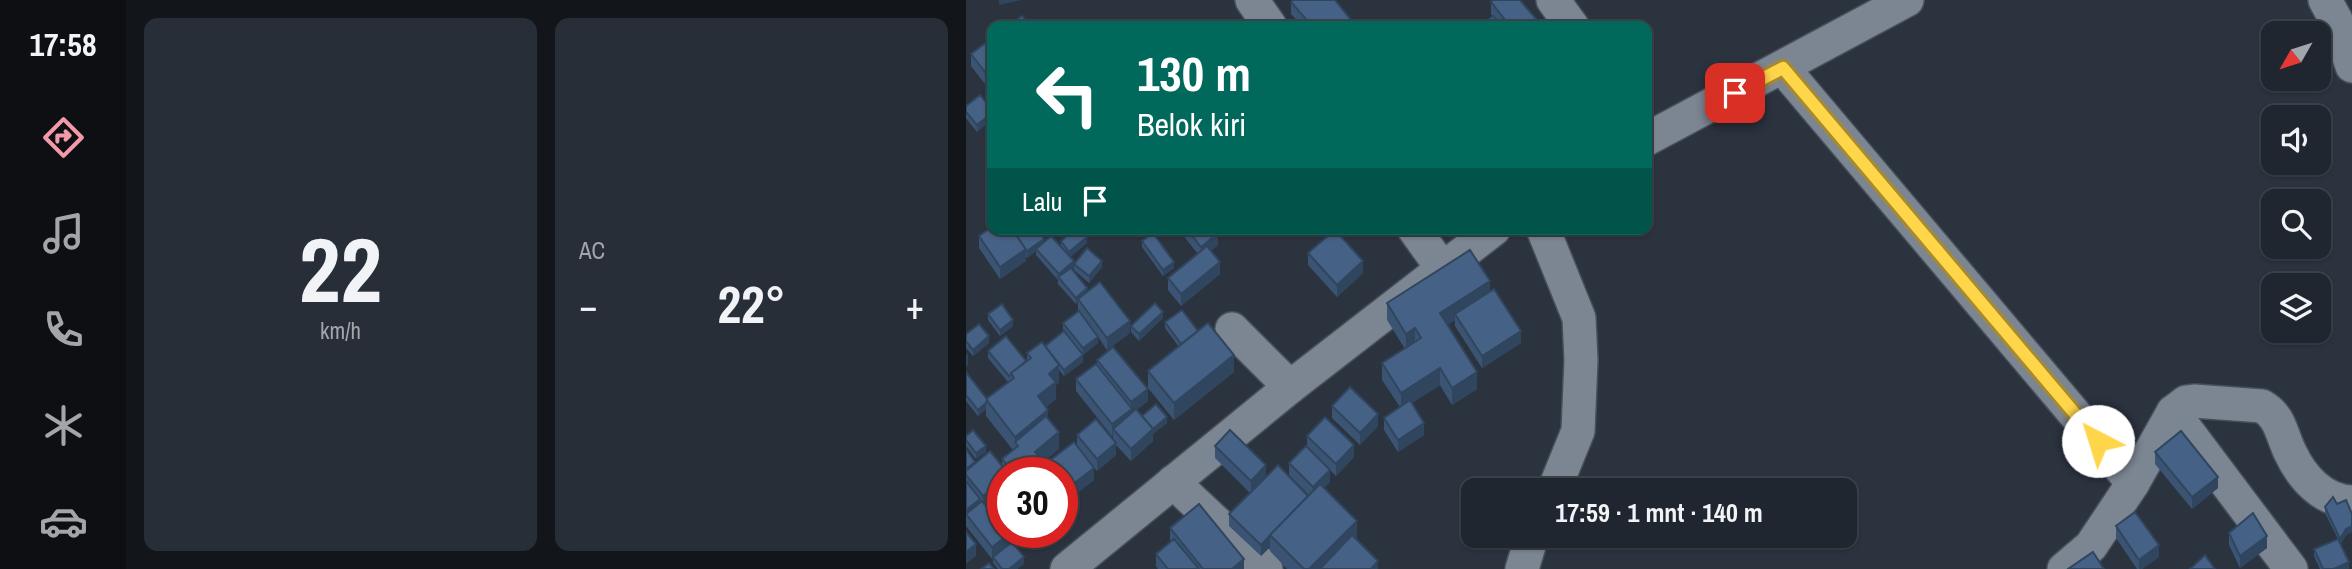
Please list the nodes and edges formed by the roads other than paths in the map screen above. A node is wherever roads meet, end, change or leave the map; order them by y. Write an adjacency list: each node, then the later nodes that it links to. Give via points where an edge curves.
1 (1252, 0): 5 (street)
2 (1553, 0): 6 (street)
3 (1907, 0): 8 (street)
4 (2325, 0): 7 (street)
5 (1267, 21)
6 (1568, 21)
7 (2352, 66)
8 (1783, 68): 9 (street); 19 (street)
9 (1652, 133)
10 (1418, 235): 13 (street)
11 (1486, 235): 13 (street)
12 (1545, 235): 17 (street, via 1579,318 1577,431)
13 (1442, 268): 15 (street)
14 (1232, 329): 15 (street)
15 (1290, 387): 18 (street)
16 (2173, 412): 19 (street); 20 (street, via 2194,401 2262,406 2280,423 2289,452 2309,481 2336,501); 27 (street)
17 (1559, 478)
18 (1173, 482): 23 (street); 24 (street)
19 (2133, 483): 22 (street)
20 (2352, 502)
21 (1528, 548): 25 (street)
22 (2098, 557): 26 (street)
23 (1068, 569)
24 (1266, 569)
25 (1522, 569)
26 (2064, 569)
27 (2291, 569)

